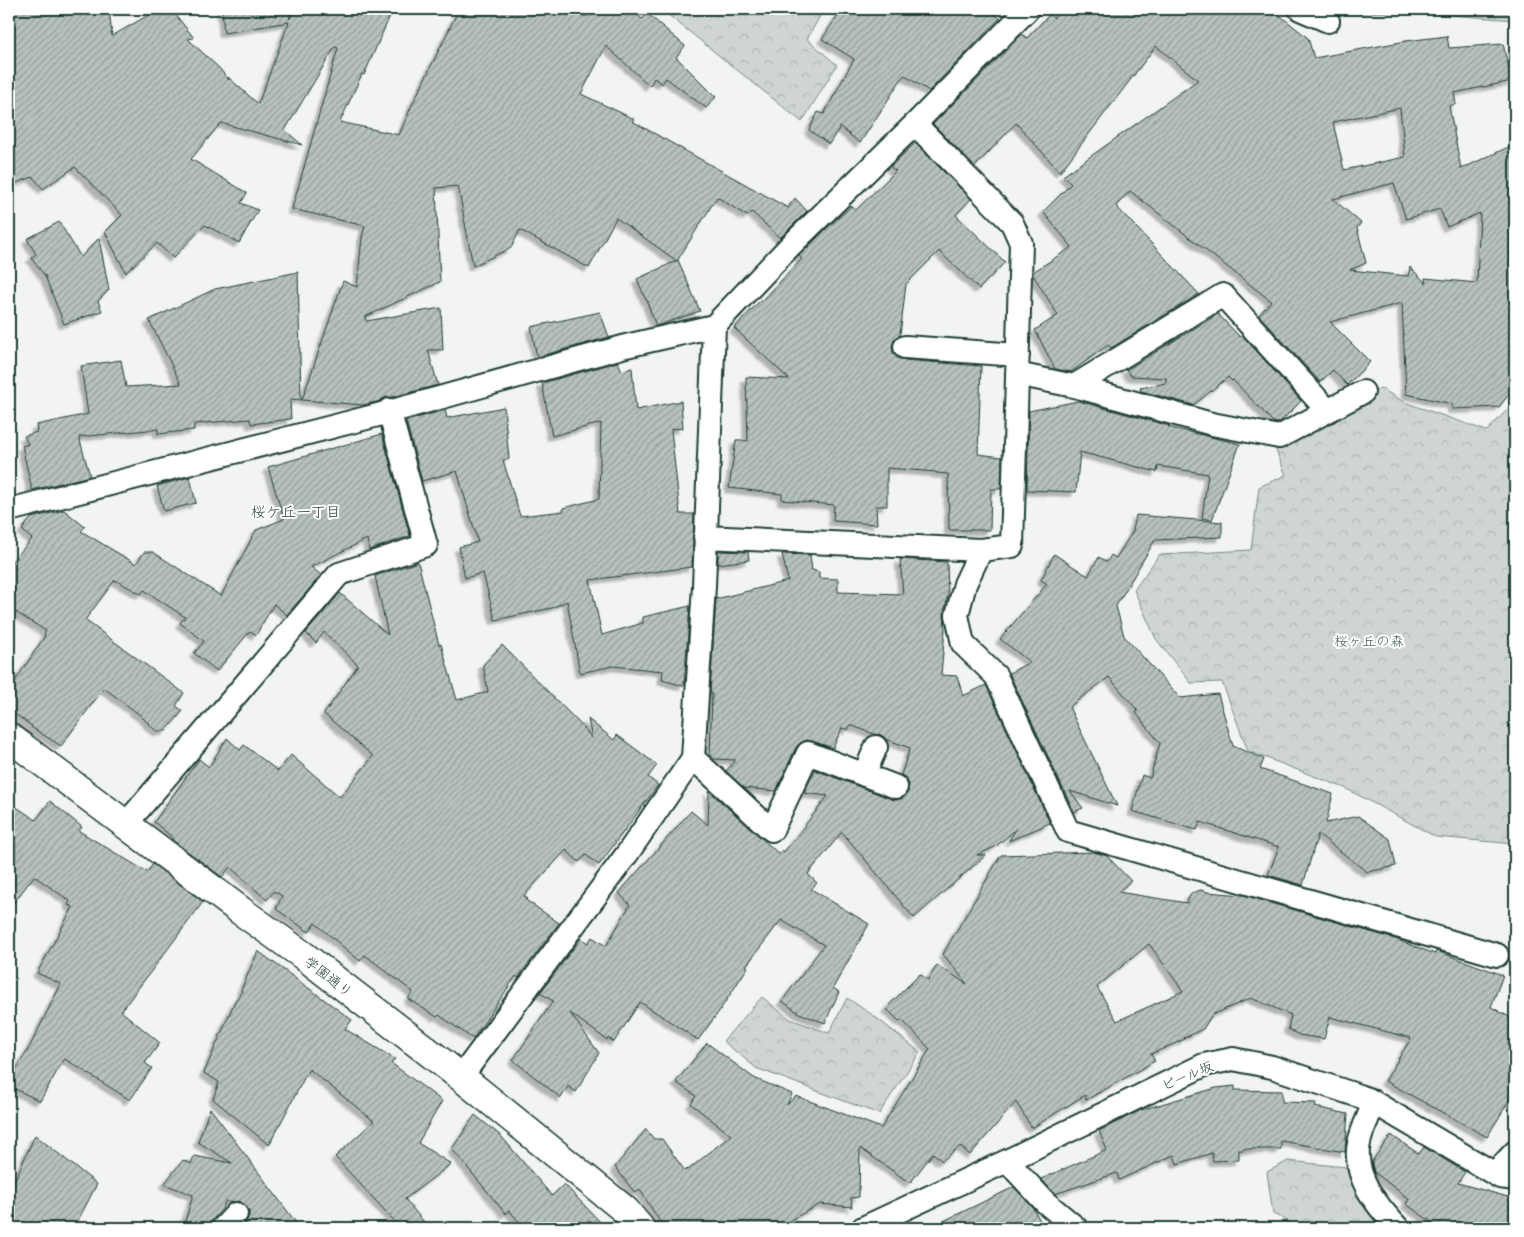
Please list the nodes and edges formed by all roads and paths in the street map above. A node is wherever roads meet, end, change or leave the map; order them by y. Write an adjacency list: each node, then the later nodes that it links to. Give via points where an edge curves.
1 (1028, 9): 4 (street)
2 (1300, 9): 3 (street)
3 (1328, 21)
4 (915, 124): 5 (street, via 790,246); 7 (street, via 1012,223 1021,243)
5 (714, 326): 10 (street, via 626,346); 13 (street)
6 (905, 347): 7 (street)
7 (1017, 364): 8 (street); 14 (street, via 1012,546)
8 (1074, 386): 11 (street, via 1212,424 1280,437); 11 (street, via 1223,295)
9 (1363, 392): 11 (street)
10 (389, 410): 12 (street); 20 (street, via 426,545 339,574)
11 (1328, 411)
12 (9, 510)
13 (706, 537): 14 (street); 17 (street)
14 (981, 550): 21 (street, via 965,584 958,615 963,644 996,676 1068,831)
15 (9, 737): 20 (street, 学園通り)
16 (876, 747): 18 (street)
17 (693, 758): 18 (street, via 770,829 808,753); 22 (street, via 627,854)
18 (864, 775): 19 (street)
19 (896, 787)
20 (126, 824): 22 (street, 学園通り)
21 (1497, 955)
22 (461, 1077): 27 (street, 学園通り, via 625,1210)
23 (1374, 1103): 25 (street, ビール坂, via 1272,1067 1233,1059 1204,1065); 26 (street, ビール坂); 30 (street, via 1358,1144 1359,1172 1379,1208)
24 (1515, 1152): 26 (street)
25 (1007, 1161): 28 (street, ビール坂); 29 (street, via 1045,1202)
26 (1505, 1176)
27 (640, 1228)
28 (863, 1228)
29 (1076, 1228)
30 (1398, 1228)

